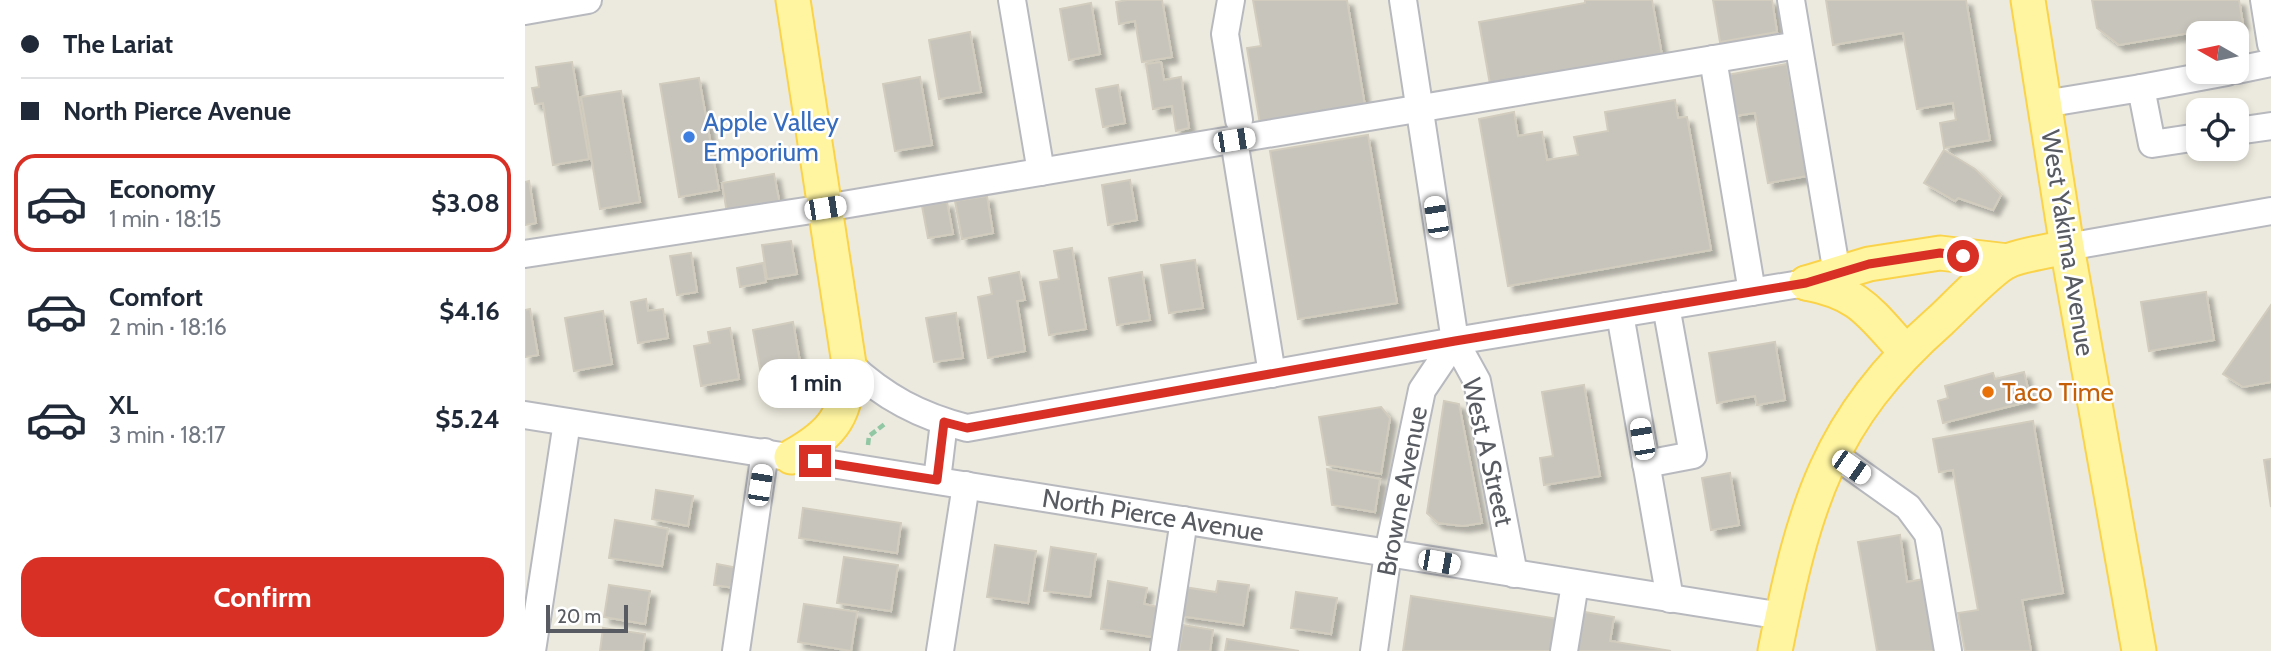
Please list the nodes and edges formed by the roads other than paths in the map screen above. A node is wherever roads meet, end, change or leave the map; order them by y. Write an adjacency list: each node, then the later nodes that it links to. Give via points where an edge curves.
1 (588, 0): 9 (street)
2 (793, 0): 24 (main road)
3 (1012, 0): 23 (street)
4 (1231, 0): 21 (street, via 1225,34)
5 (1403, 0): 18 (street, West A Street)
6 (1791, 0): 11 (street)
7 (2028, 0): 17 (main road, West Yakima Avenue)
8 (2264, 0): 10 (street)
9 (525, 11)
10 (2271, 44)
11 (1798, 45): 12 (street); 29 (street)
12 (1713, 59): 18 (street); 30 (street)
13 (2271, 63): 14 (street)
14 (2249, 68)
15 (2186, 80): 16 (street)
16 (2141, 88): 17 (street); 22 (street, via 2152,144)
17 (2044, 104): 26 (main road, West Yakima Avenue)
18 (1420, 109): 21 (street); 33 (street, West A Street)
19 (2271, 126): 20 (street)
20 (2249, 129)
21 (1236, 130): 23 (street); 36 (street)
22 (2186, 139)
23 (1041, 172): 24 (street)
24 (825, 208): 27 (street); 35 (main road)
25 (2271, 211): 26 (street)
26 (2067, 247): 28 (main road); 59 (main road, West Yakima Avenue)
27 (525, 254)
28 (2008, 261): 29 (main road, via 1940,253 1869,264); 34 (main road)
29 (1822, 279): 30 (street); 34 (main road, via 1860,302)
30 (1752, 292): 31 (street)
31 (1666, 306): 32 (street); 42 (street, via 1693,455)
32 (1621, 314): 33 (street); 42 (street)
33 (1455, 341): 36 (street); 46 (street, Browne Avenue, via 1422,390); 47 (street, West A Street, via 1477,381)
34 (1905, 351): 40 (main road, via 1850,421)
35 (849, 363): 39 (street, via 870,384 908,408); 41 (main road, via 840,418 818,442)
36 (1272, 374): 39 (street, via 967,428)
37 (525, 415): 38 (street, North Pierce Avenue)
38 (567, 422): 41 (street, North Pierce Avenue); 51 (street)
39 (944, 422): 43 (street)
40 (1832, 453): 50 (main road, via 1797,547); 58 (street, via 1908,507 1928,534)
41 (778, 455): 43 (street, North Pierce Avenue); 52 (street)
42 (1646, 464): 49 (street)
43 (937, 480): 44 (street, North Pierce Avenue)
44 (966, 485): 45 (street, North Pierce Avenue); 53 (street)
45 (1184, 520): 46 (street, North Pierce Avenue); 54 (street)
46 (1388, 553): 47 (street, North Pierce Avenue); 55 (street, Browne Avenue)
47 (1514, 575): 48 (street, North Pierce Avenue)
48 (1575, 584): 49 (street, North Pierce Avenue); 56 (street)
49 (1670, 599): 50 (street, North Pierce Avenue)
50 (1782, 616): 57 (main road)
51 (532, 651)
52 (736, 651)
53 (940, 651)
54 (1164, 651)
55 (1374, 651)
56 (1564, 651)
57 (1775, 651)
58 (1948, 651)
59 (2139, 651)

